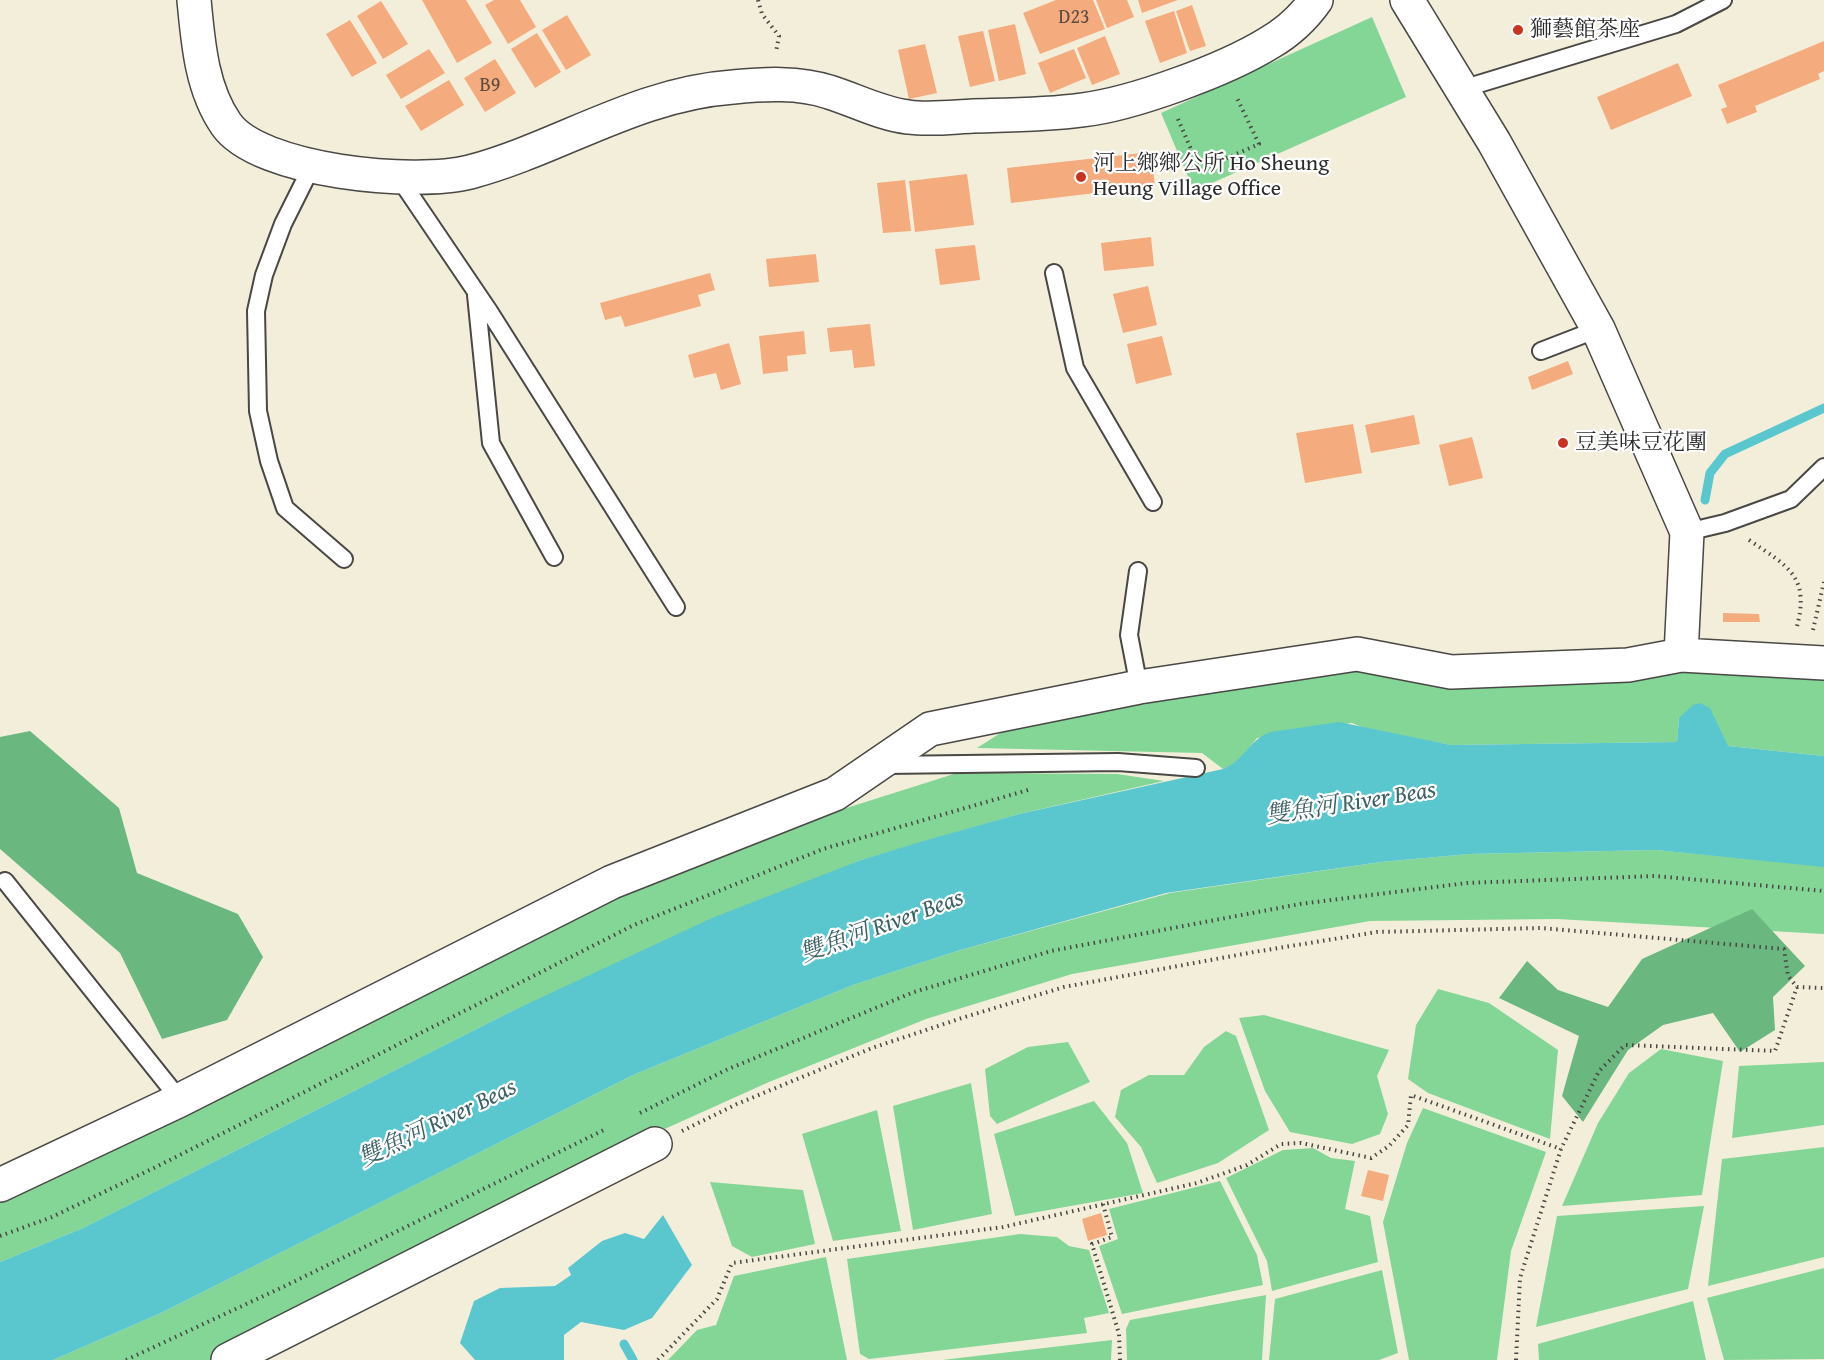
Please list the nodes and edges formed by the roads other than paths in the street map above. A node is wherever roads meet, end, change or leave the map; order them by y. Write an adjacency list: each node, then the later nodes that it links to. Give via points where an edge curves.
1 (195, 0): 6 (street, via 198,45 207,83 226,124 264,152)
2 (1317, 0): 7 (street, via 1271,43 1143,96 1085,110 913,118 805,86 701,90 616,114 471,171 434,178)
3 (1407, 0): 5 (street)
4 (1723, 0): 5 (lane, via 1676,24)
5 (1462, 89): 10 (street)
6 (312, 166): 7 (street); 16 (lane, via 283,224 264,275 256,311 258,411 285,508)
7 (399, 178): 9 (lane)
8 (1054, 273): 13 (lane, via 1074,368)
9 (476, 291): 15 (lane, via 491,443); 18 (lane)
10 (1598, 329): 11 (lane); 14 (street)
11 (1541, 351)
12 (1824, 468): 14 (lane, via 1791,499)
13 (1153, 502)
14 (1687, 532): 19 (street)
15 (554, 557)
16 (344, 559)
17 (1138, 571): 21 (lane, via 1129,635)
18 (676, 607)
19 (1681, 655): 20 (street); 21 (street, via 1628,665 1451,672 1357,654)
20 (1824, 663)
21 (1139, 687): 22 (street, via 930,729)
22 (879, 765): 23 (lane, via 1118,762); 25 (street, via 835,794 612,882)
23 (1196, 768)
24 (5, 881): 25 (lane)
25 (180, 1100): 27 (street)
26 (655, 1144): 28 (street)
27 (0, 1185)
28 (228, 1360)

